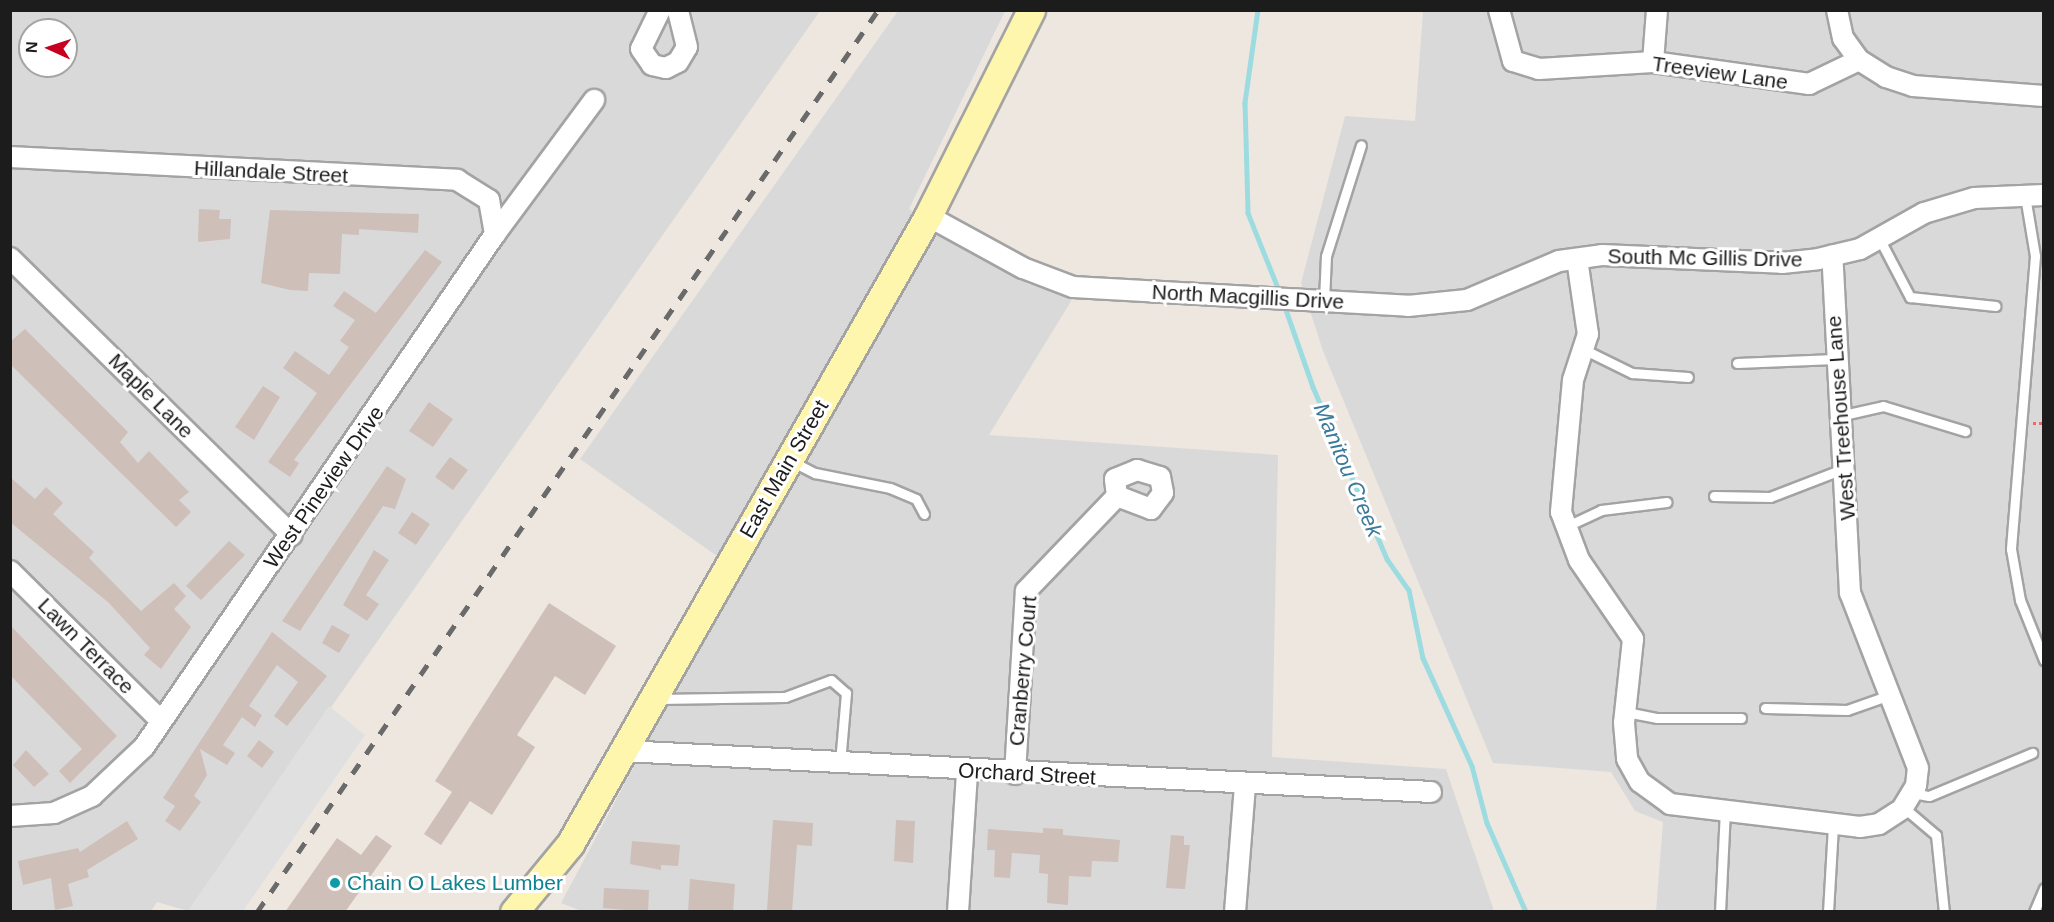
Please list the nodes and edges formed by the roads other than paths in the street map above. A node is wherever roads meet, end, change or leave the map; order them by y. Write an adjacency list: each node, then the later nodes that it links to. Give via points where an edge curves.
1 (660, 10): 2 (street, via 641,49 652,65 666,68 678,62 687,47)
2 (678, 10)
3 (1031, 10): 14 (main road, East Main Street)
4 (1499, 10): 8 (street, Treeview Lane, via 1513,61 1539,69)
5 (1657, 10): 8 (street)
6 (1837, 10): 7 (street, via 1843,38)
7 (1859, 60): 8 (street, Treeview Lane, via 1809,84); 9 (street, via 1913,86)
8 (1653, 62)
9 (2043, 96)
10 (594, 100): 15 (street, West Pineview Drive)
11 (1361, 145): 20 (lane, via 1326,256)
12 (10, 157): 15 (street, Hillandale Street, via 458,180 489,200)
13 (2034, 194): 16 (street, South Mc Gillis Drive, via 1954,204); 37 (lane, via 2035,256 2011,549 2020,600)
14 (928, 216): 20 (street, North Macgillis Drive, via 1023,268 1073,287); 28 (main road, East Main Street)
15 (495, 234): 35 (street, West Pineview Drive)
16 (1880, 238): 17 (street, South Mc Gillis Drive); 21 (lane, via 1910,297)
17 (1832, 255): 19 (street, South Mc Gillis Drive, via 1782,263 1696,256); 23 (street, West Treehouse Lane)
18 (10, 258): 35 (street, Maple Lane)
19 (1576, 259): 20 (street, North Macgillis Drive, via 1467,300 1408,306); 22 (street, via 1588,317)
20 (1324, 301)
21 (1996, 306)
22 (1583, 349): 25 (lane, via 1632,373); 34 (street, via 1573,380 1561,512)
23 (1835, 359): 24 (lane); 26 (street, West Treehouse Lane)
24 (1737, 363)
25 (1688, 377)
26 (1839, 416): 27 (lane, via 1883,406); 29 (street, West Treehouse Lane)
27 (1965, 431)
28 (789, 460): 33 (lane, via 815,473 890,488 916,499); 39 (main road, East Main Street)
29 (1848, 467): 31 (lane, via 1770,497); 38 (street, West Treehouse Lane, via 1850,593)
30 (1116, 496): 48 (street, Cranberry Court, via 1026,591)
31 (1714, 496)
32 (1667, 502): 34 (lane, via 1601,510)
33 (924, 514)
34 (1565, 527): 41 (street, via 1580,560 1633,639)
35 (292, 535): 43 (street, West Pineview Drive)
36 (10, 571): 43 (street, Lawn Terrace)
37 (2043, 660)
38 (1890, 695): 40 (lane, via 1847,710); 51 (street, West Treehouse Lane, via 1918,768)
39 (652, 699): 44 (main road, East Main Street); 46 (lane, via 784,697 831,680 846,693)
40 (1765, 708)
41 (1626, 712): 42 (lane, via 1656,718); 52 (street, via 1624,747 1640,782 1670,804)
42 (1741, 718)
43 (161, 721): 53 (street, West Pineview Drive, via 117,777 92,796 54,813)
44 (623, 751): 46 (street, Orchard Street); 56 (main road, East Main Street, via 564,852)
45 (2032, 753): 51 (lane, via 1929,796)
46 (840, 764): 47 (street, Orchard Street)
47 (967, 771): 48 (street, Orchard Street); 57 (street)
48 (1015, 774): 49 (street, Orchard Street)
49 (1245, 786): 50 (street, Orchard Street); 58 (street)
50 (1431, 792)
51 (1908, 800): 54 (street, via 1879,824); 61 (lane, via 1936,835)
52 (1716, 810): 54 (street); 59 (lane)
53 (10, 816)
54 (1831, 824): 60 (lane)
55 (2043, 888): 62 (lane)
56 (518, 910)
57 (958, 912)
58 (1235, 912)
59 (1720, 912)
60 (1828, 912)
61 (1944, 912)
62 (2034, 912)

